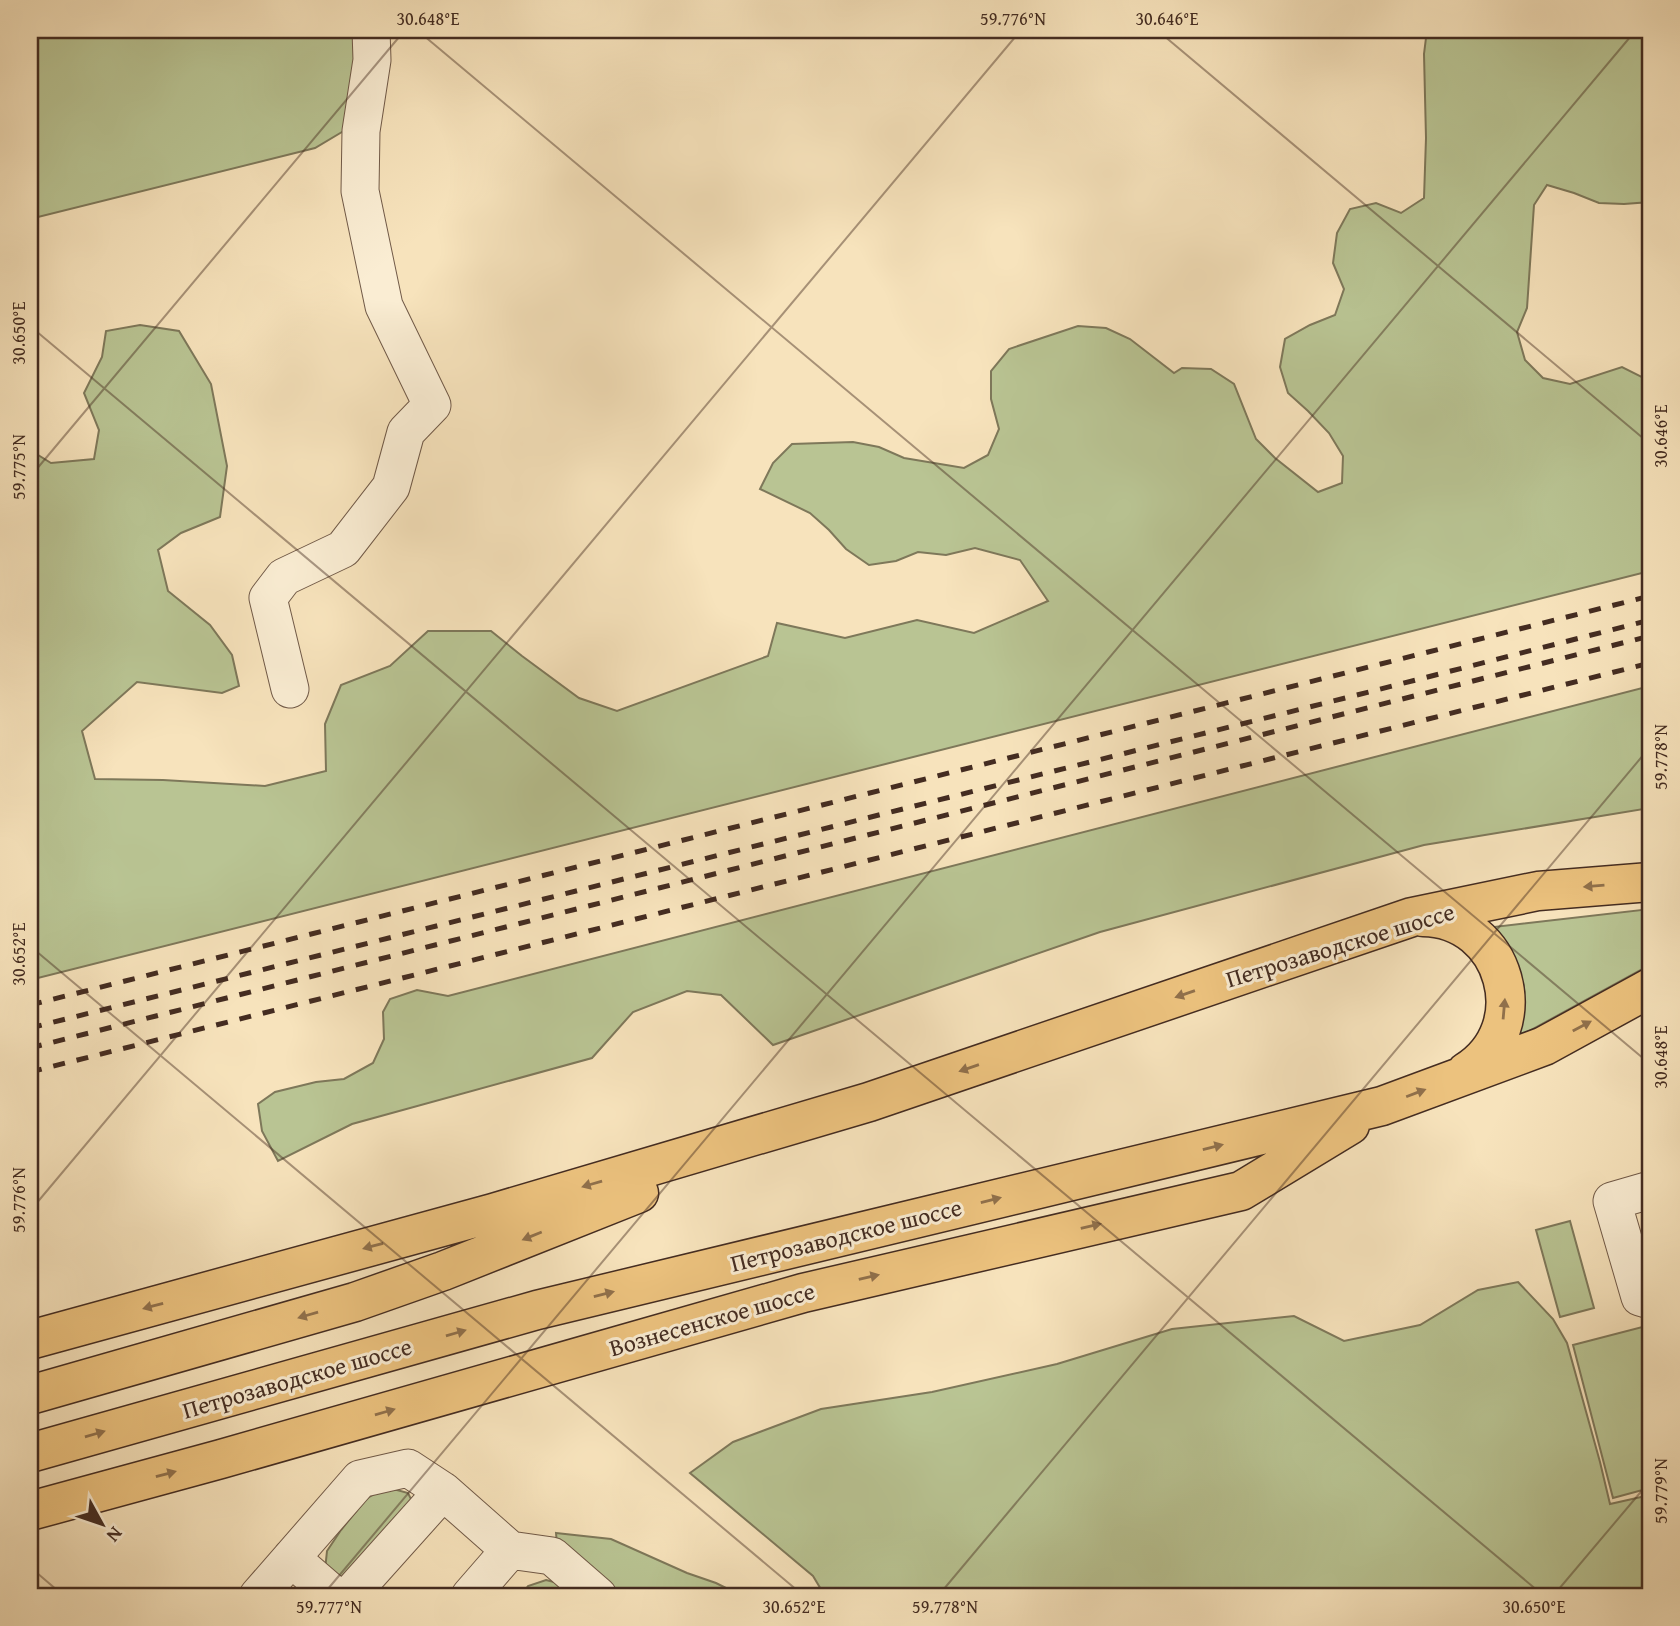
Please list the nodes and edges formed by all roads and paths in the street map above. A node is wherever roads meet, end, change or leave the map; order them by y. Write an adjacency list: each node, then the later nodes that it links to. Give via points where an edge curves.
1 (371, 30): 2 (lane, via 360,191 384,306 432,405 406,432 391,487 344,549 284,577 268,598)
2 (290, 689)
3 (1650, 882): 4 (main road, Петрозаводское шоссе, one-way to 4, via 1538,891)
4 (1412, 917): 6 (main road, one-way to 4, via 1469,1070 1496,1040 1506,1001 1503,981 1496,961 1470,932 1452,922); 7 (main road, Петрозаводское шоссе, one-way to 7)
5 (1650, 988): 6 (main road, Петрозаводское шоссе, one-way to 5, via 1544,1046)
6 (1451, 1079): 8 (main road, Петрозаводское шоссе, one-way to 6)
7 (869, 1102): 11 (main road, Петрозаводское шоссе, one-way to 11, via 492,1213); 12 (main road, one-way to 12, via 443,1271)
8 (1382, 1106): 13 (main road, Петрозаводское шоссе, one-way to 8, via 537,1310); 15 (main road, Вознесенское шоссе, one-way to 8, via 803,1293 1241,1191)
9 (1650, 1190): 10 (lane, via 1612,1201 1640,1297)
10 (1650, 1300)
11 (30, 1340)
12 (30, 1395)
13 (30, 1453)
14 (443, 1492): 16 (lane); 17 (lane, via 408,1468 360,1479); 20 (lane)
15 (30, 1511)
16 (510, 1550): 21 (lane); 22 (lane, via 552,1556)
17 (291, 1559): 18 (lane); 19 (lane)
18 (258, 1596)
19 (335, 1596)
20 (349, 1596)
21 (470, 1596)
22 (598, 1596)

